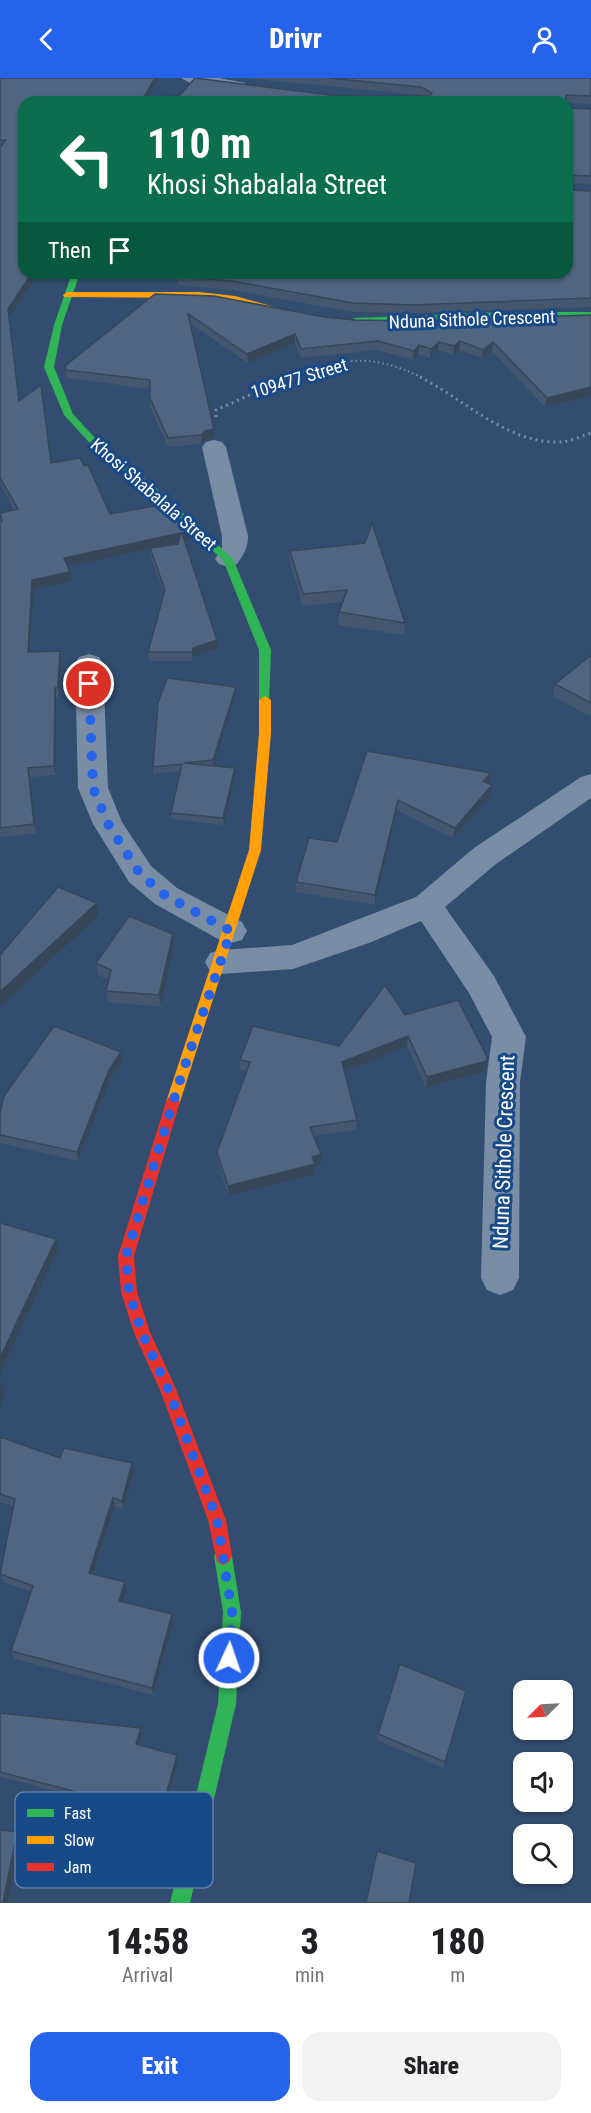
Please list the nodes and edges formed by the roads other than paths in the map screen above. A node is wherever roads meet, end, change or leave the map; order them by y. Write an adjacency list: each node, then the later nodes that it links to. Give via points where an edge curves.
1 (190, 78): 2 (street); 3 (street)
2 (257, 90)
3 (176, 94)
4 (74, 279): 5 (street, Khosi Shabalala Street)
5 (67, 295): 7 (street, via 235,298); 10 (street, Khosi Shabalala Street, via 48,367 69,415 103,452 148,486)
6 (591, 315): 8 (street, Nduna Sithole Crescent)
7 (316, 317)
8 (340, 320)
9 (214, 447): 10 (street, via 235,536 235,548)
10 (228, 559): 14 (street, Khosi Shabalala Street, via 265,650 265,733 255,850)
11 (89, 663): 14 (street, via 93,788 108,824 140,874 166,896)
12 (591, 784): 13 (street, via 485,856)
13 (427, 905): 15 (street, via 293,957); 16 (street, Nduna Sithole Crescent, via 482,985 509,1037 503,1082)
14 (231, 931): 15 (street, Khosi Shabalala Street)
15 (221, 962): 17 (street, Khosi Shabalala Street, via 126,1256 129,1292 142,1333 168,1389 217,1520 232,1612 227,1704)
16 (500, 1278)
17 (206, 1792)
18 (184, 1888): 19 (street, Khosi Shabalala Street)
19 (180, 1903)

